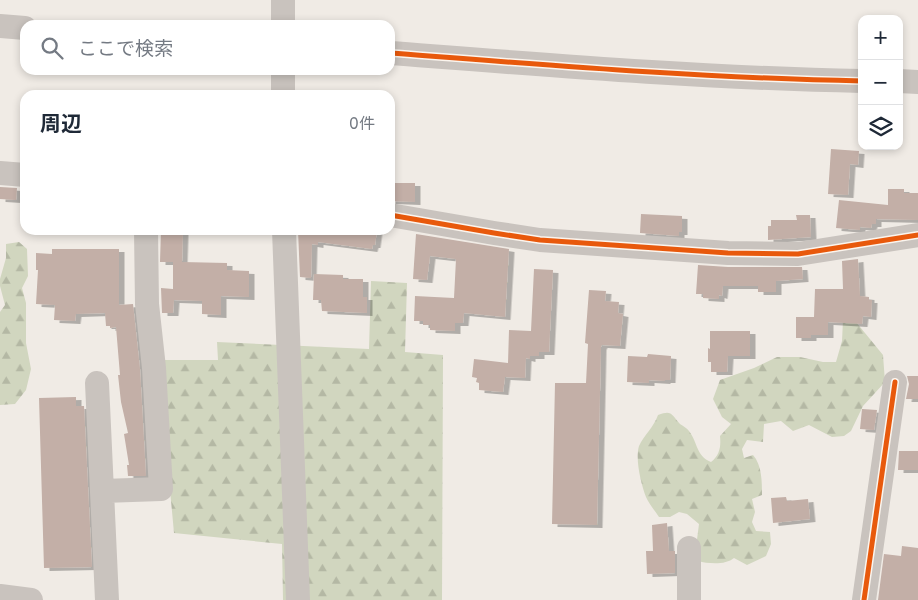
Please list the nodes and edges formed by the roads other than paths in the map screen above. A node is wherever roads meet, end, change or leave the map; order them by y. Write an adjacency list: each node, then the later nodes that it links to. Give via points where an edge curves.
1 (283, 0): 2 (street)
2 (283, 20)
3 (0, 26): 4 (street)
4 (20, 28)
5 (395, 53): 7 (street, via 644,73)
6 (283, 75): 10 (street)
7 (858, 81)
8 (903, 81): 9 (street)
9 (918, 82)
10 (283, 90)
11 (0, 173): 12 (street)
12 (20, 175)
13 (395, 216): 16 (street, via 540,240 728,253 798,254)
14 (146, 235): 19 (street, via 146,304 162,489)
15 (284, 235): 24 (street)
16 (918, 235)
17 (895, 382): 26 (street)
18 (97, 383): 19 (street)
19 (103, 491): 23 (street)
20 (689, 548): 25 (street)
21 (0, 596): 22 (street)
22 (31, 600)
23 (107, 600)
24 (298, 600)
25 (689, 600)
26 (864, 600)

